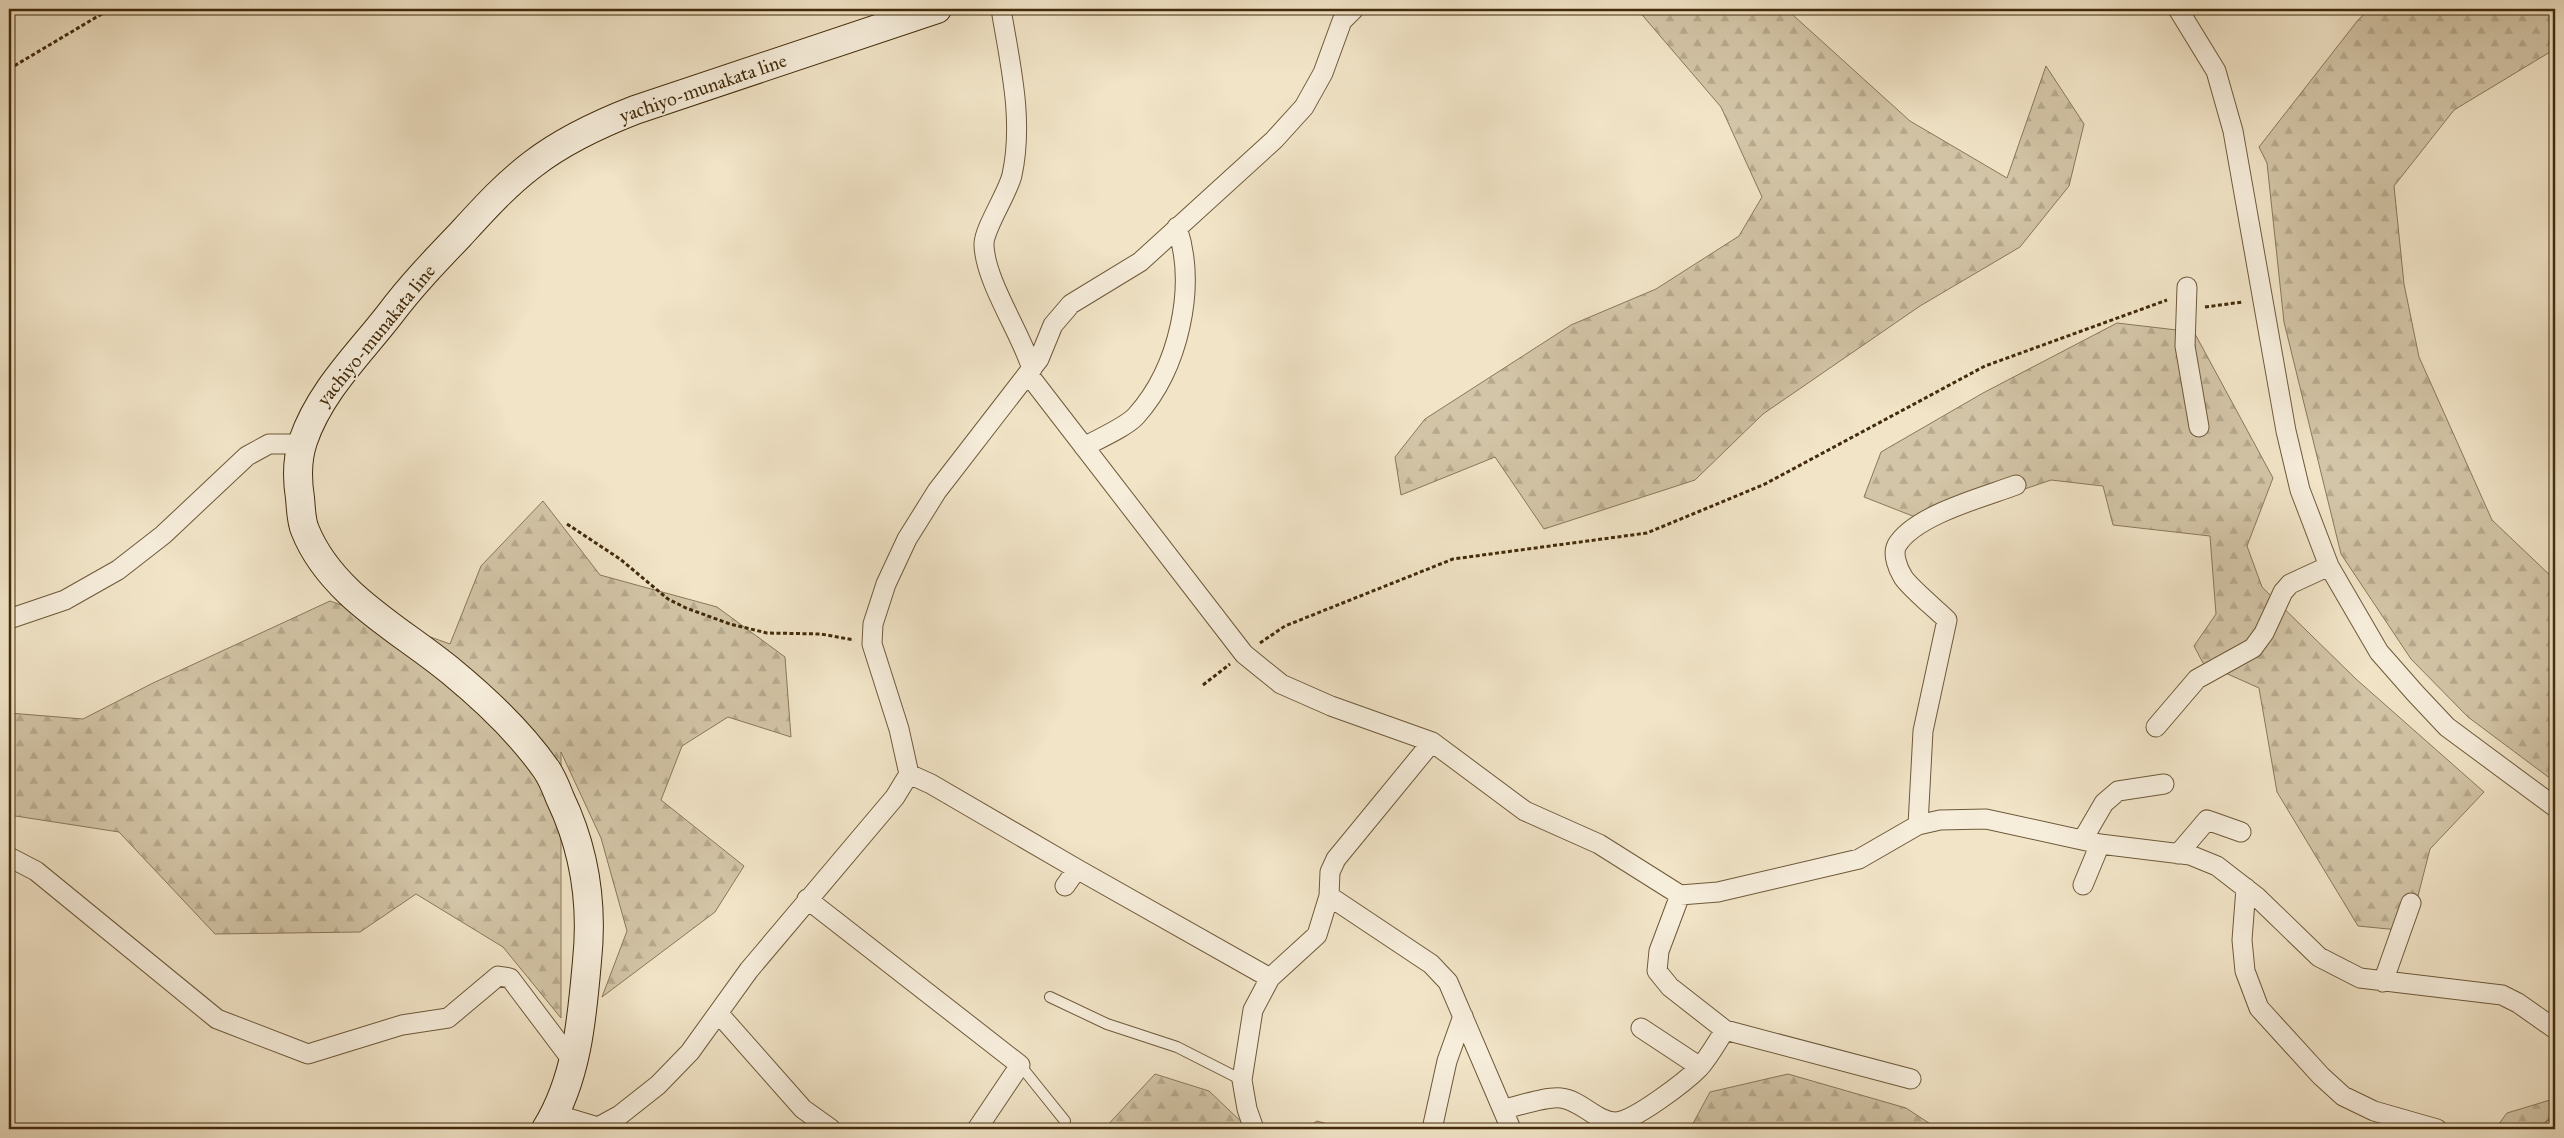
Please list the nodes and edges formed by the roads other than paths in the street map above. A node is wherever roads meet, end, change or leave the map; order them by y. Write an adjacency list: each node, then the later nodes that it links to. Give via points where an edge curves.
1 (937, 9): 9 (main road, yachiyo-munakata line, via 635,110 596,126 532,164 491,201 395,307 326,393)
2 (1001, 9): 7 (street, via 1016,98 1018,144 1012,177 983,244 989,268)
3 (1354, 9): 5 (street, via 1342,21 1323,73 1304,107 1274,140)
4 (2178, 9): 12 (street, via 2216,71 2233,130 2286,431 2300,490)
5 (1178, 227): 7 (street, via 1140,262 1071,304 1053,325); 10 (street, via 1185,250 1186,302 1178,336 1159,385 1135,418)
6 (2188, 295): 8 (street, via 2185,346)
7 (1030, 371): 10 (street); 16 (street, via 937,491 907,539 886,584 873,624 872,644 899,729)
8 (2199, 427)
9 (302, 444): 13 (street, via 269,444 247,456 163,535 118,570 66,600); 40 (main road, yachiyo-munakata line, via 298,460 298,488 304,528 324,566 347,592 454,673 506,720 548,771 572,821 585,869 590,925)
10 (1084, 447): 15 (street, via 1244,654 1281,684 1331,706)
11 (2016, 485): 19 (street, via 1935,515 1908,533 1896,546 1895,559 1904,578 1947,620 1922,731)
12 (2329, 566): 14 (street, via 2290,584 2253,648 2197,679); 18 (street, via 2379,652 2415,693 2447,727)
13 (9, 619)
14 (2156, 727)
15 (1432, 742): 28 (street, via 1525,811 1599,844); 29 (street, via 1336,859 1330,872)
16 (909, 774): 24 (street); 30 (street, via 895,797)
17 (2164, 784): 21 (street, via 2118,791 2104,803)
18 (2555, 807)
19 (1918, 824): 21 (street, via 1986,819); 28 (street, via 1859,859 1718,892)
20 (2241, 832): 22 (street, via 2207,820)
21 (2092, 842): 22 (street); 25 (street)
22 (2178, 854): 27 (street, via 2190,855 2216,866)
23 (9, 857): 40 (street, via 36,871 217,1019 278,1044 308,1054 402,1025 448,1018 498,976 510,978)
24 (1077, 869): 26 (street); 32 (street)
25 (2083, 885)
26 (1065, 886)
27 (2246, 888): 33 (street, via 2319,957 2360,978); 53 (street, via 2242,940 2245,971 2259,1008 2343,1096 2374,1111)
28 (1680, 895): 39 (street, via 1659,951 1657,971 1670,987)
29 (1329, 896): 32 (street, via 1317,935); 36 (street, via 1432,964 1448,982)
30 (808, 899): 35 (street, via 749,970); 41 (street)
31 (2411, 902): 33 (street)
32 (1270, 978): 44 (street, via 1253,1010)
33 (2383, 982): 38 (street, via 2502,995 2518,1002)
34 (1050, 997): 44 (lane, via 1107,1024 1177,1047)
35 (719, 1014): 47 (street, via 690,1052 658,1085 620,1115 598,1127); 48 (street, via 803,1109)
36 (1463, 1016): 45 (street); 51 (street, via 1447,1061)
37 (1641, 1028): 42 (street)
38 (2555, 1029)
39 (1725, 1030): 42 (street); 43 (street)
40 (574, 1063): 47 (main road, yachiyo-munakata line)
41 (1020, 1065): 46 (lane); 49 (street)
42 (1700, 1067): 45 (street, via 1670,1093 1617,1122 1603,1120 1583,1105 1560,1098)
43 (1911, 1079)
44 (1242, 1080): 50 (street)
45 (1504, 1109): 52 (street)
46 (1065, 1121)
47 (551, 1122)
48 (831, 1129)
49 (977, 1129)
50 (1254, 1129)
51 (1432, 1129)
52 (1511, 1129)
53 (2437, 1129)

